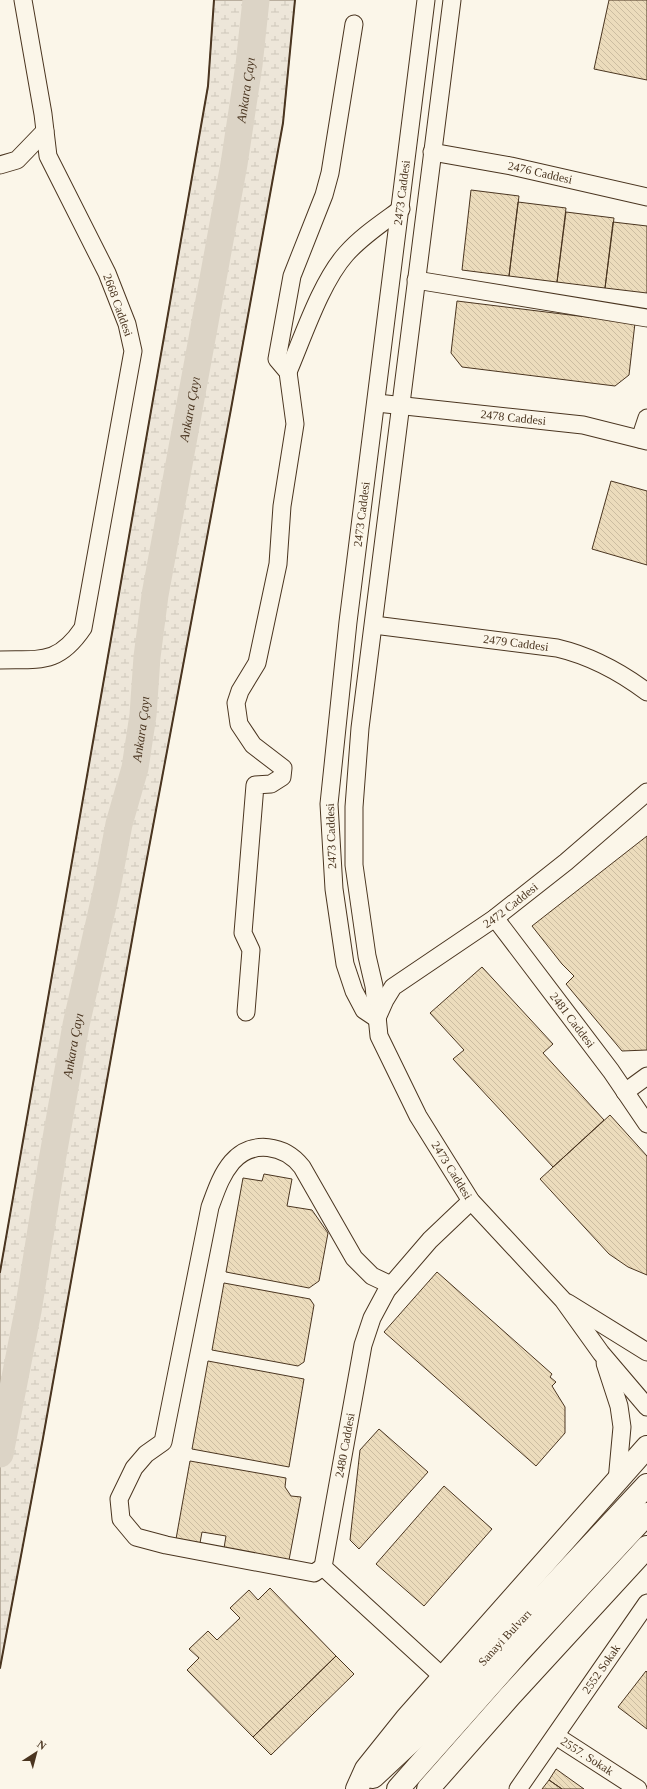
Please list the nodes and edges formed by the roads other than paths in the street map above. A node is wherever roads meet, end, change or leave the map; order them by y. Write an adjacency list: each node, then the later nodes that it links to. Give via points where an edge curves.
1 (22, 0): 5 (street, 2668 Caddesi)
2 (426, 0): 9 (street, 2473 Caddesi)
3 (452, 0): 6 (street, 2473 Caddesi)
4 (354, 24): 12 (street, via 330,173 292,276 277,359)
5 (45, 131): 7 (street, via 17,160); 18 (street, 2668 Caddesi, via 48,156 107,273 127,324 133,351 83,628 74,642 48,659)
6 (432, 152): 8 (street, 2476 Caddesi, via 511,166); 10 (street, 2473 Caddesi)
7 (0, 165)
8 (647, 197)
9 (401, 209): 12 (street, via 362,238 337,266 317,303); 13 (street, 2473 Caddesi)
10 (416, 280): 11 (street); 14 (street, 2473 Caddesi)
11 (647, 318)
12 (288, 372): 22 (street, via 295,424 282,506 278,564 257,663 240,691 236,703 239,724 253,745 283,768 282,777 271,784 256,785 244,933 250,950)
13 (377, 403): 14 (street, 2478 Caddesi); 23 (street, 2473 Caddesi, via 348,622 329,804 334,889 345,964 364,1010)
14 (401, 406): 16 (street, 2478 Caddesi, via 583,425); 17 (street, 2473 Caddesi)
15 (647, 418): 16 (street)
16 (644, 440)
17 (374, 625): 19 (street, 2479 Caddesi, via 574,652 598,661); 23 (street, 2473 Caddesi, via 360,728 353,828 356,888 374,986)
18 (0, 660)
19 (647, 692)
20 (647, 792): 21 (street, 2472 Caddesi, via 566,862)
21 (495, 918): 23 (street, 2472 Caddesi, via 393,987); 25 (street, 2481 Caddesi)
22 (246, 1012)
23 (376, 1018): 27 (street, 2473 Caddesi, via 379,1036 418,1116)
24 (647, 1076): 25 (street)
25 (625, 1092): 26 (street, 2481 Caddesi)
26 (647, 1124)
27 (471, 1201): 28 (street, 2480 Caddesi, via 430,1240); 29 (street, 2473 Caddesi)
28 (391, 1285): 39 (street, 2480 Caddesi, via 372,1318 363,1345); 39 (street, via 372,1276 354,1258 302,1167 292,1156 276,1148 267,1147 240,1155 220,1180 210,1207 163,1442 146,1454 134,1468 119,1499 121,1519 136,1537 314,1573)
29 (563, 1300): 30 (street, 2473 Caddesi); 31 (street, 2473 Caddesi)
30 (644, 1349)
31 (602, 1353): 32 (street, 2473 Caddesi); 35 (street, via 619,1406 622,1427)
32 (647, 1408)
33 (647, 1447): 35 (main road)
34 (647, 1480): 35 (main road, via 640,1478)
35 (614, 1484): 41 (main road)
36 (647, 1485): 44 (main road, Sanayi Bulvarı, via 494,1649 417,1736)
37 (647, 1514): 45 (main road, Sanayi Bulvarı, via 520,1650)
38 (647, 1547): 46 (main road)
39 (323, 1567): 41 (street)
40 (647, 1603): 42 (street, 2552 Sokak)
41 (442, 1676): 43 (main road, via 374,1758)
42 (556, 1736): 47 (street, 2552 Sokak); 48 (street, 2557. Sokak)
43 (357, 1789)
44 (361, 1789)
45 (398, 1789)
46 (428, 1789)
47 (518, 1789)
48 (638, 1789)

